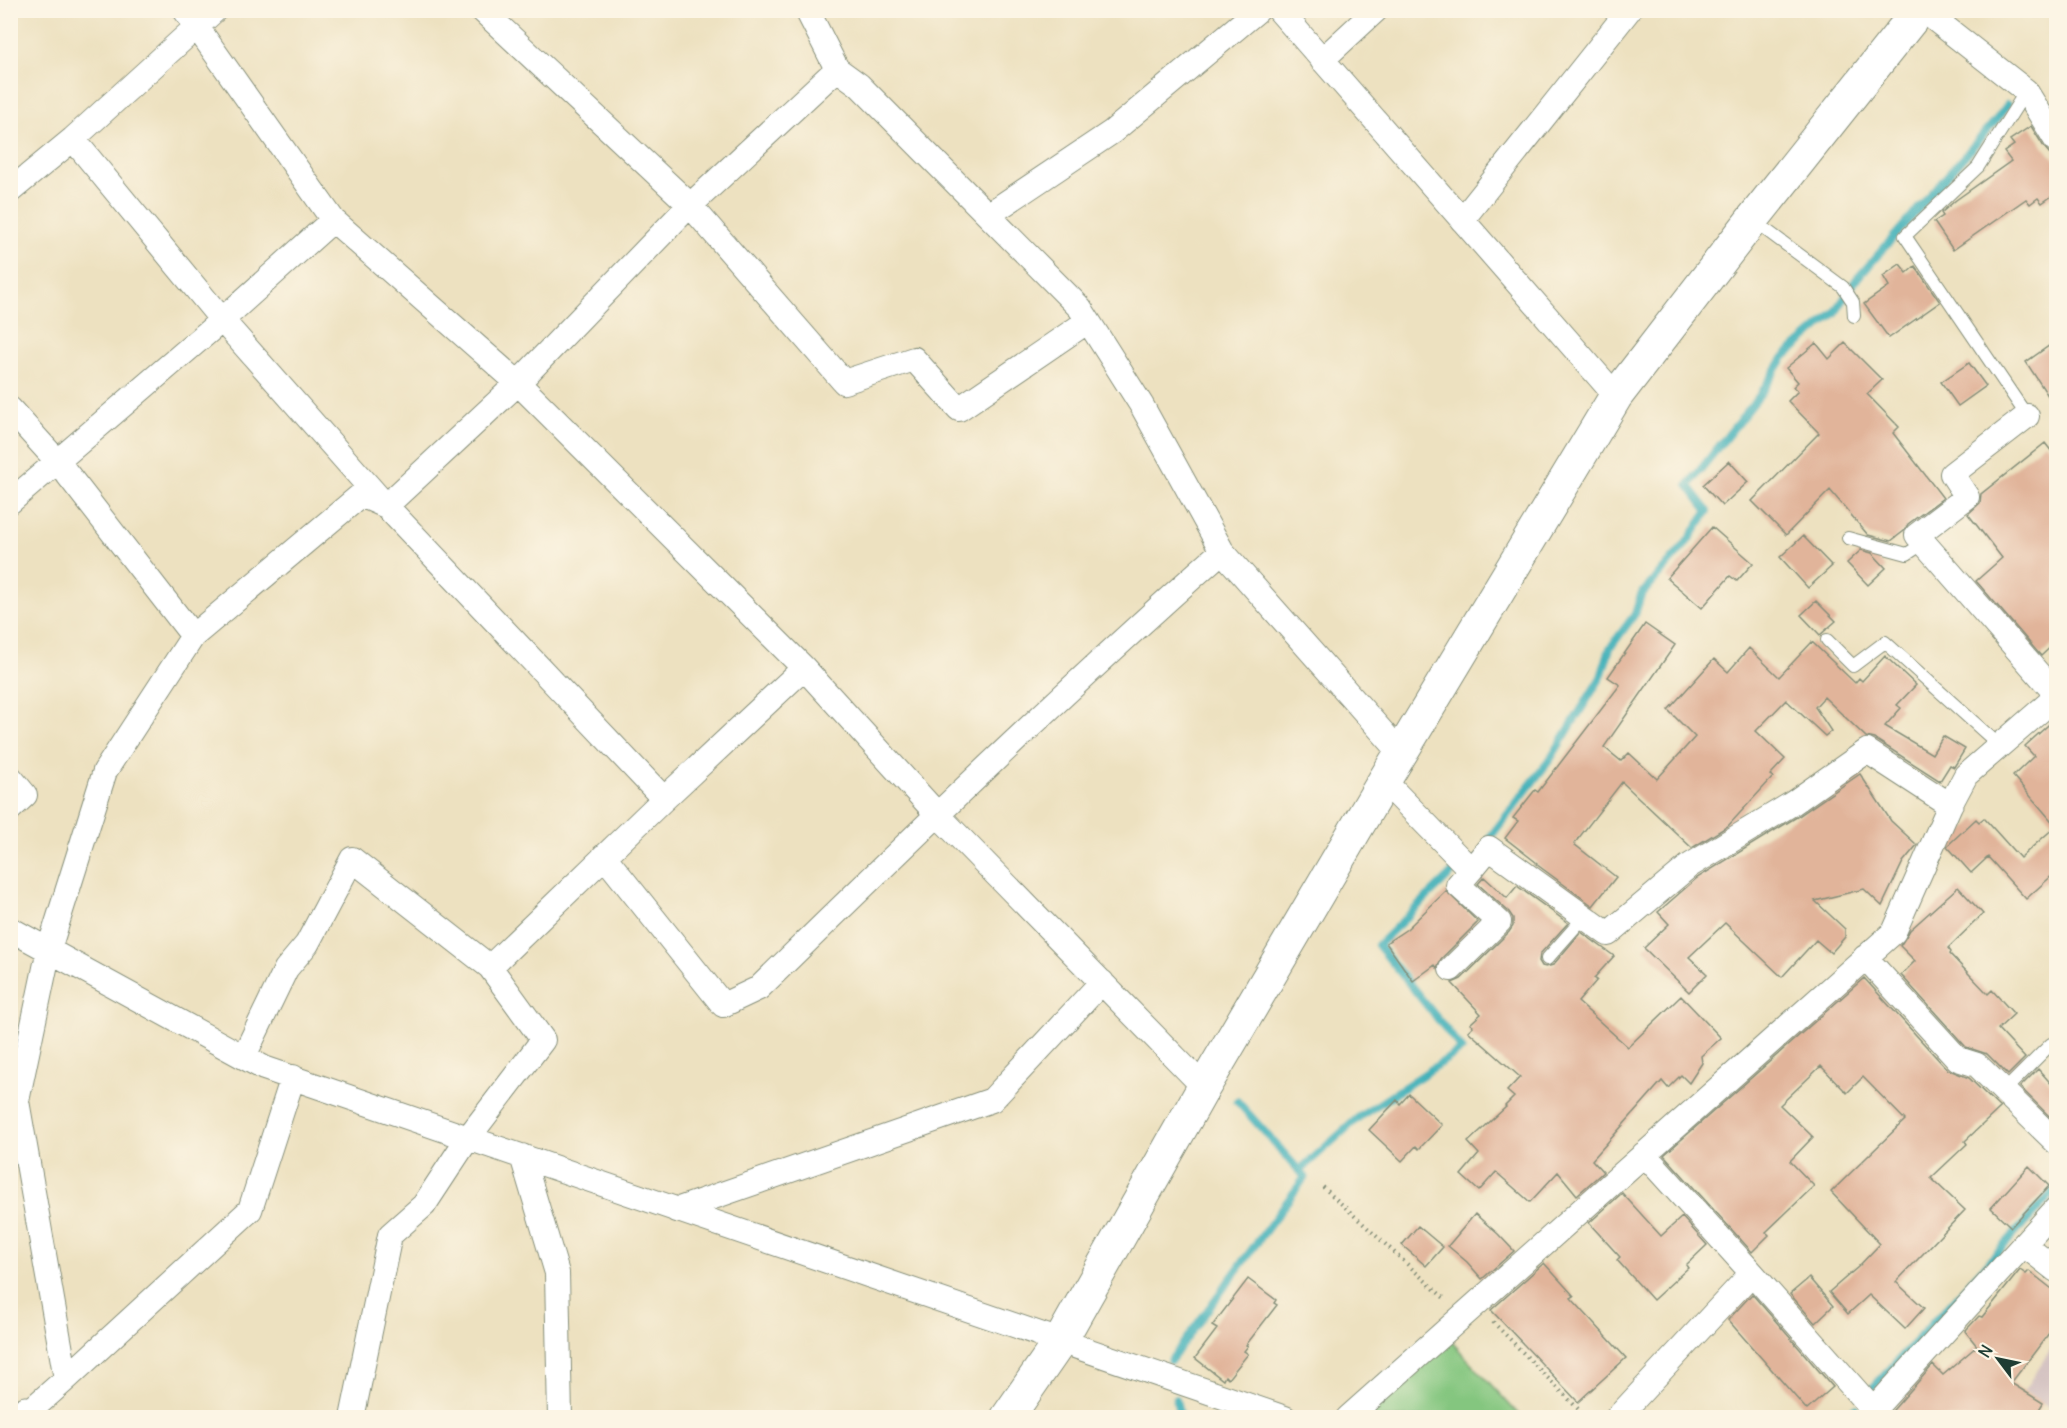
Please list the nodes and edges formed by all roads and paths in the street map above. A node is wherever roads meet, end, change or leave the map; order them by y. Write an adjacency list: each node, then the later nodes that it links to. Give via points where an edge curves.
1 (215, 10): 9 (street)
2 (482, 10): 16 (street)
3 (807, 10): 11 (street)
4 (1258, 10): 17 (street, via 1112,132)
5 (1279, 10): 10 (street)
6 (1376, 10): 10 (street)
7 (1629, 10): 19 (street)
8 (1921, 10): 12 (street); 20 (street)
9 (191, 19): 13 (street); 18 (street)
10 (1322, 60): 19 (street)
11 (837, 69): 16 (street); 17 (street, via 860,85)
12 (2026, 91): 14 (street); 27 (lane, via 1978,167 1905,236)
13 (73, 139): 15 (street); 22 (street)
14 (2056, 140)
15 (10, 191)
16 (690, 205): 23 (street, via 844,382 914,359 959,409); 24 (street)
17 (988, 215): 23 (street, via 1080,308)
18 (333, 220): 22 (street); 24 (street)
19 (1462, 220): 25 (street)
20 (1752, 220): 21 (lane, via 1843,287 1853,302); 25 (street)
21 (1854, 316)
22 (222, 320): 28 (street); 30 (street)
23 (1088, 321): 33 (street, via 1142,406)
24 (518, 382): 30 (street); 36 (street)
25 (1616, 396): 39 (street)
26 (10, 408): 28 (street)
27 (2027, 416): 32 (street, via 1952,474 1967,497 1917,535)
28 (58, 462): 29 (street); 34 (street)
29 (10, 502)
30 (386, 506): 34 (street, via 361,495); 42 (street)
31 (1848, 538): 32 (lane, via 1907,554)
32 (1924, 543): 37 (street)
33 (1222, 551): 39 (street); 45 (street, via 1112,648)
34 (194, 636): 50 (street, via 105,771)
35 (1827, 640): 38 (lane, via 1853,666 1885,642)
36 (804, 668): 42 (street); 45 (street)
37 (2056, 695): 38 (street)
38 (2000, 746): 43 (street, via 1966,775)
39 (1401, 753): 41 (street)
40 (10, 777): 44 (street, via 25,795)
41 (1384, 781): 47 (street); 59 (street)
42 (664, 799): 46 (street)
43 (1950, 805): 48 (street, via 1867,751 1793,803 1689,866 1608,934); 51 (street, via 1894,932)
44 (10, 809)
45 (937, 814): 46 (street, via 759,988 723,1005); 55 (street)
46 (604, 856): 53 (street)
47 (1471, 870): 48 (street, via 1490,848); 54 (street, via 1458,885 1499,922)
48 (1585, 916): 52 (lane)
49 (10, 929): 50 (street)
50 (49, 949): 57 (street); 73 (street, via 16,1101)
51 (1866, 957): 60 (street, via 1958,1059 1977,1065); 63 (street)
52 (1547, 959)
53 (490, 967): 57 (street, via 352,859 306,944 286,969); 61 (street, via 543,1040)
54 (1451, 969)
55 (1102, 982): 59 (street); 67 (street, via 992,1100)
56 (2051, 1044): 60 (lane)
57 (244, 1056): 58 (street)
58 (292, 1077): 61 (street); 73 (street, via 250,1210)
59 (1204, 1087): 72 (street)
60 (2004, 1091): 62 (street)
61 (468, 1138): 64 (street); 76 (street, via 424,1205 390,1235)
62 (2056, 1142)
63 (1644, 1154): 70 (street); 71 (street)
64 (522, 1156): 67 (street); 77 (street, via 557,1273)
65 (1323, 1187): 71 (path)
66 (2056, 1209): 68 (street)
67 (676, 1210): 72 (street)
68 (2024, 1245): 69 (street); 74 (street)
69 (2056, 1270)
70 (1752, 1272): 74 (street); 82 (street)
71 (1469, 1310): 80 (street); 81 (path)
72 (1061, 1340): 78 (street); 79 (street)
73 (66, 1380): 75 (street)
74 (1869, 1414)
75 (26, 1416)
76 (351, 1418)
77 (560, 1418)
78 (1007, 1418)
79 (1285, 1418)
80 (1348, 1418)
81 (1587, 1418)
82 (1617, 1418)

